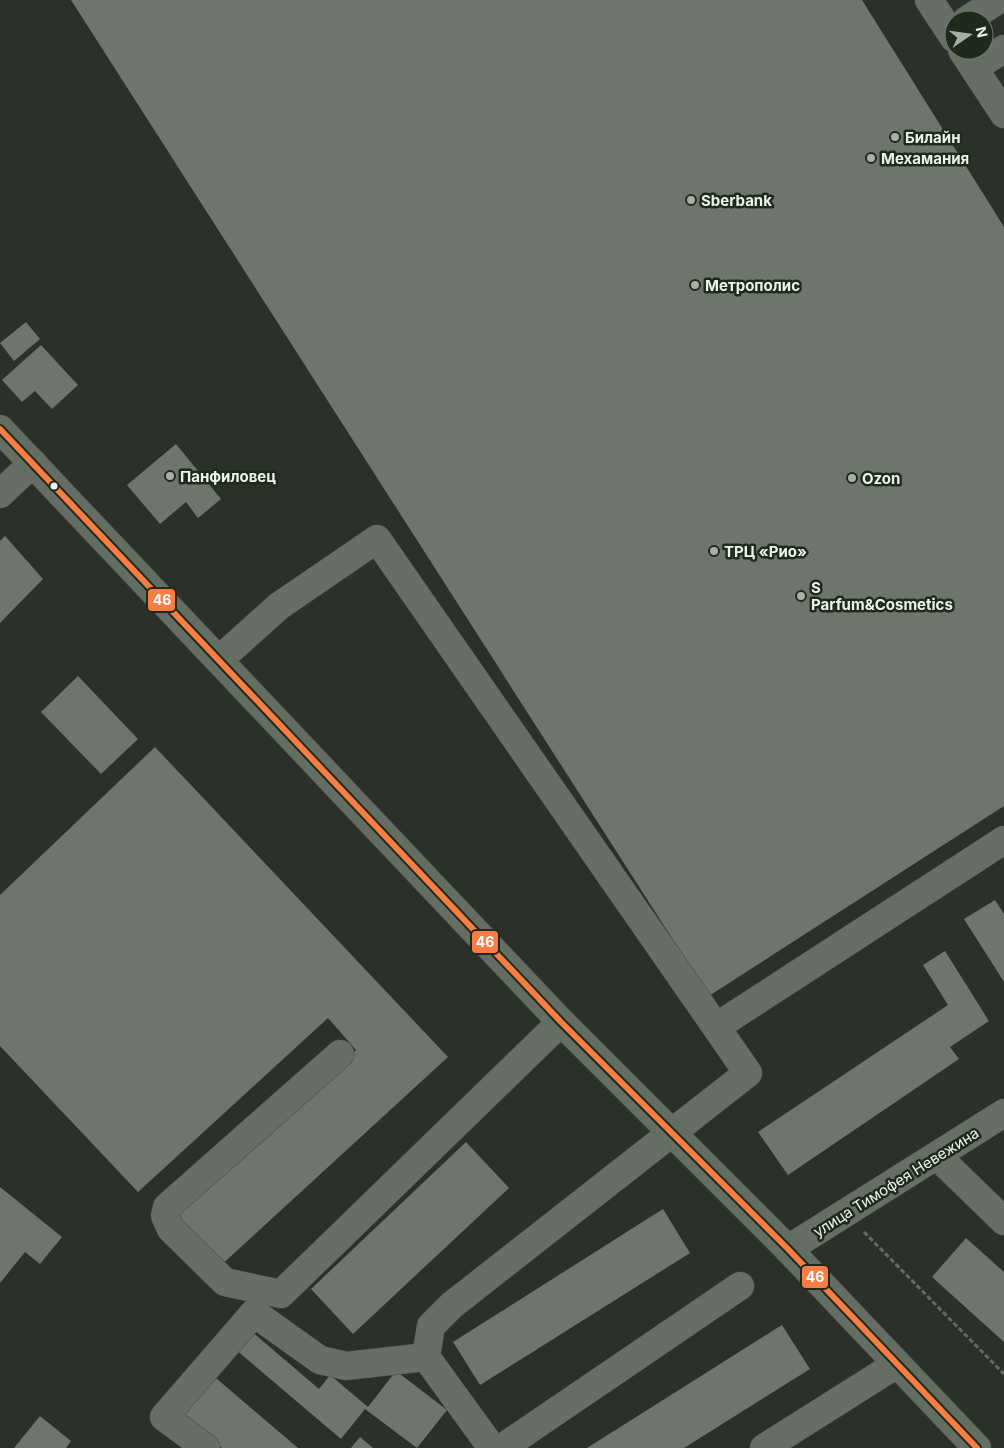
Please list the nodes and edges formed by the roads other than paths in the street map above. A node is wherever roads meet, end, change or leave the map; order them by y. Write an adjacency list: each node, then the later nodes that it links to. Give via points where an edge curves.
1 (929, 0): 4 (street)
2 (998, 0): 3 (street)
3 (988, 10)
4 (944, 19)
5 (973, 60): 6 (street)
6 (1002, 109)
7 (0, 429): 8 (main road)
8 (33, 463): 9 (street); 10 (main road)
9 (0, 494)
10 (220, 659): 12 (main road); 13 (street, via 279,606 377,539)
11 (1004, 840): 13 (street)
12 (562, 1022): 14 (street, via 281,1294 225,1282 171,1229 165,1216 167,1207); 16 (main road)
13 (716, 1026): 16 (street, via 748,1072)
14 (340, 1054)
15 (1004, 1113): 17 (street, улица Тимофея Невежина)
16 (672, 1133): 19 (main road); 21 (street, via 452,1305 432,1326)
17 (938, 1156): 18 (street); 19 (street, улица Тимофея Невежина)
18 (1004, 1221)
19 (788, 1249): 22 (main road)
20 (740, 1286): 25 (street)
21 (426, 1357): 23 (street, via 346,1366 320,1360 254,1312 164,1416); 24 (street)
22 (897, 1364): 26 (street); 27 (main road)
23 (206, 1448)
24 (492, 1448)
25 (502, 1448)
26 (764, 1448)
27 (978, 1448)

